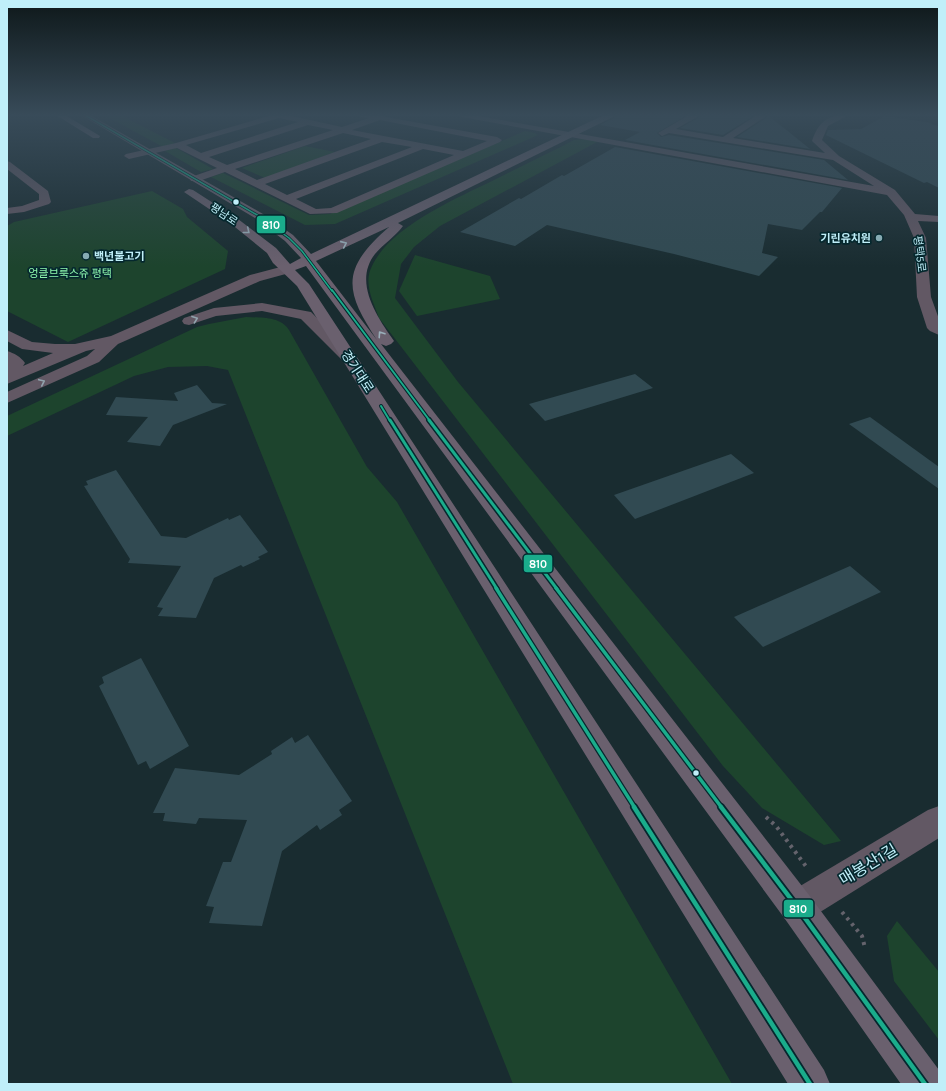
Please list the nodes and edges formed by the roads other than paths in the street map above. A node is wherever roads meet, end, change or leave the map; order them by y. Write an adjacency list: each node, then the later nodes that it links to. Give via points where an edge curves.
1 (172, 166): 13 (main road, 평남로)
2 (219, 166): 12 (street)
3 (234, 166): 12 (street)
4 (306, 166): 14 (street)
5 (372, 166): 18 (street)
6 (436, 166): 18 (street, via 333,211 314,212)
7 (490, 166): 20 (main road)
8 (501, 166): 17 (main road)
9 (748, 166): 16 (street)
10 (849, 166): 16 (street, 평택5로)
11 (9, 168): 19 (street, via 44,193 46,202)
12 (225, 169): 13 (street); 14 (street)
13 (195, 179): 24 (main road, 평남로, via 259,216 289,238)
14 (255, 184): 18 (street)
15 (180, 186): 24 (main road, 평남로, one-way to 24, via 234,221 272,251)
16 (891, 192): 21 (street, 평택5로)
17 (440, 198): 24 (main road, one-way to 17); 32 (main road, one-way to 17, via 386,341 371,319 361,295 360,273 366,258 379,242)
18 (286, 199)
19 (7, 211)
20 (385, 213)
21 (911, 218): 22 (street); 25 (street, 평택5로, via 920,238 924,297 935,328)
22 (939, 219)
23 (314, 245): 24 (main road)
24 (294, 260): 27 (street); 31 (main road, 경기대로, via 302,284); 32 (main road, 경기대로)
25 (939, 330)
26 (7, 335): 28 (street, via 28,346 55,349)
27 (115, 340): 28 (street); 30 (street)
28 (81, 347): 33 (street)
29 (7, 356): 33 (street, via 17,363)
30 (93, 358): 31 (street, one-way to 31, via 214,312 262,307 306,316); 34 (street, one-way to 30)
31 (351, 360): 37 (main road, 경기대로)
32 (392, 371): 36 (main road, 경기대로)
33 (7, 378)
34 (7, 398)
35 (939, 821): 36 (street, 매봉산1길)
36 (797, 907): 38 (main road, 경기대로)
37 (810, 1084)
38 (925, 1084)

